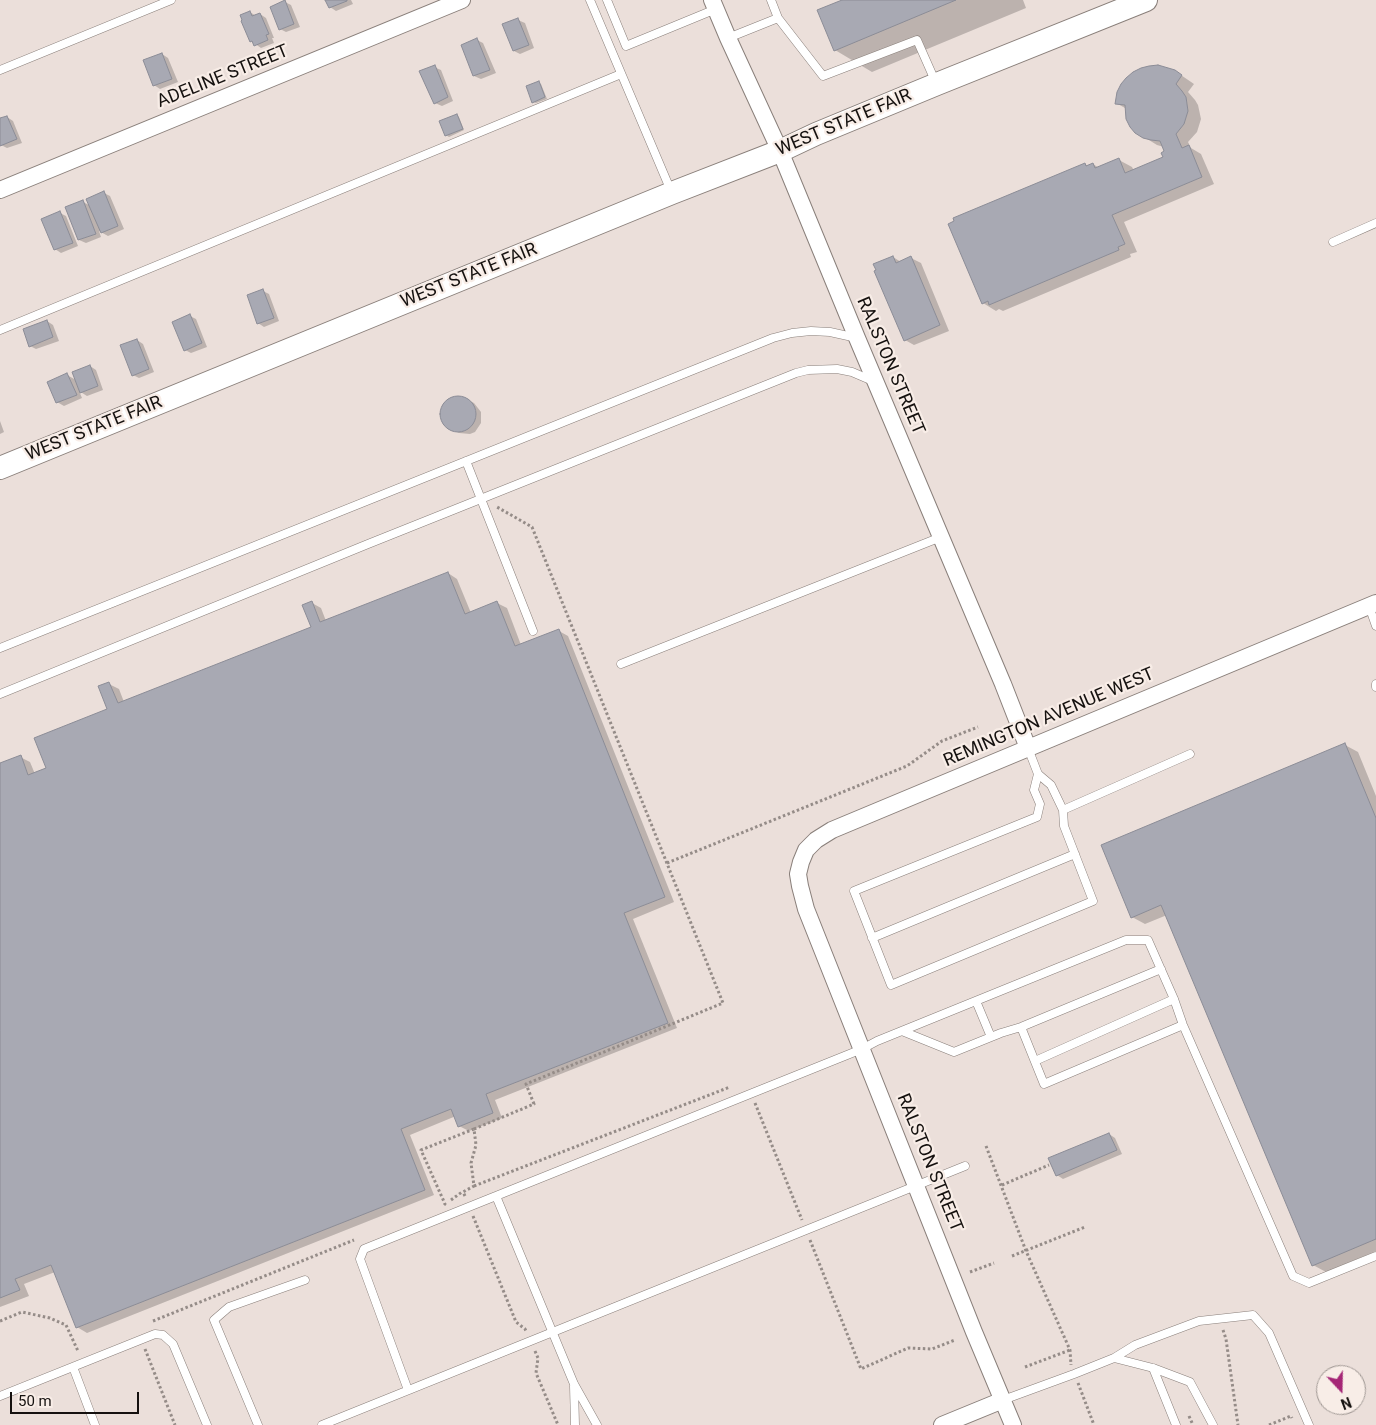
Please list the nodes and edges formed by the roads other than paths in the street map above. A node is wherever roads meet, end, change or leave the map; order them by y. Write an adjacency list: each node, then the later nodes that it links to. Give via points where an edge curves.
1 (171, 0): 10 (lane)
2 (462, 0): 14 (street, ADELINE STREET)
3 (590, 0): 11 (lane)
4 (607, 0): 7 (lane, via 626,46)
5 (771, 0): 8 (lane)
6 (1146, 0): 12 (street, WEST STATE FAIR)
7 (714, 4): 9 (street, RALSTON STREET)
8 (778, 18): 9 (lane); 12 (lane, via 823,76 917,40)
9 (728, 38): 13 (street, RALSTON STREET)
10 (0, 70)
11 (622, 74): 15 (lane); 18 (lane)
12 (937, 84): 13 (street, WEST STATE FAIR)
13 (780, 151): 15 (street, WEST STATE FAIR); 19 (street, RALSTON STREET)
14 (0, 190)
15 (672, 193): 22 (street, WEST STATE FAIR)
16 (1376, 223): 17 (lane)
17 (1333, 242)
18 (0, 330)
19 (857, 338): 20 (street, RALSTON STREET); 21 (lane, via 811,331 773,338)
20 (875, 381): 23 (lane, via 837,369 796,373); 24 (street, RALSTON STREET)
21 (466, 461): 23 (lane); 28 (lane)
22 (0, 468)
23 (481, 499): 27 (lane); 30 (lane)
24 (941, 538): 29 (lane); 31 (street, RALSTON STREET)
25 (1372, 605): 26 (lane); 31 (street, REMINGTON AVENUE WEST)
26 (1376, 626)
27 (533, 631)
28 (0, 648)
29 (621, 664)
30 (0, 694)
31 (1028, 748): 33 (lane); 36 (street, REMINGTON AVENUE WEST, via 852,821 816,840 806,850 798,874)
32 (1190, 754): 34 (lane)
33 (1038, 774): 34 (lane, via 1051,784); 37 (lane, via 1034,790 1040,804 1037,817 854,891)
34 (1063, 810): 35 (lane, via 1064,826)
35 (1075, 854): 37 (lane); 37 (lane, via 1094,900 892,985)
36 (809, 916): 45 (street, RALSTON STREET)
37 (872, 938)
38 (1161, 969): 39 (lane); 40 (lane, via 1148,940 1126,940); 42 (lane)
39 (1174, 999): 41 (lane); 46 (lane)
40 (976, 1002): 43 (lane); 44 (lane)
41 (1183, 1025): 46 (lane, via 1044,1084); 50 (lane, via 1292,1276 1309,1284)
42 (1021, 1027): 44 (lane); 46 (lane)
43 (902, 1031): 44 (lane, via 954,1052); 45 (lane)
44 (991, 1037)
45 (862, 1049): 48 (street, RALSTON STREET); 49 (lane)
46 (1035, 1061)
47 (965, 1166): 48 (lane)
48 (916, 1186): 52 (lane); 59 (street, RALSTON STREET)
49 (496, 1196): 52 (lane); 57 (lane, via 364,1249 360,1259)
50 (1376, 1256)
51 (305, 1280): 62 (lane, via 229,1307 214,1320)
52 (552, 1332): 56 (lane); 57 (lane)
53 (1114, 1358): 55 (lane); 59 (lane); 70 (lane, via 1135,1345 1199,1321 1253,1315 1269,1333)
54 (73, 1367): 58 (lane); 60 (lane); 61 (lane, via 155,1334 163,1336 172,1344)
55 (1153, 1368): 68 (lane); 69 (lane, via 1190,1382)
56 (574, 1384): 64 (lane); 65 (lane)
57 (408, 1390): 63 (lane)
58 (0, 1396)
59 (1003, 1400): 66 (street); 67 (street, RALSTON STREET)
60 (96, 1425)
61 (207, 1425)
62 (258, 1425)
63 (322, 1425)
64 (575, 1425)
65 (597, 1425)
66 (942, 1425)
67 (1013, 1425)
68 (1176, 1425)
69 (1213, 1425)
70 (1309, 1425)

